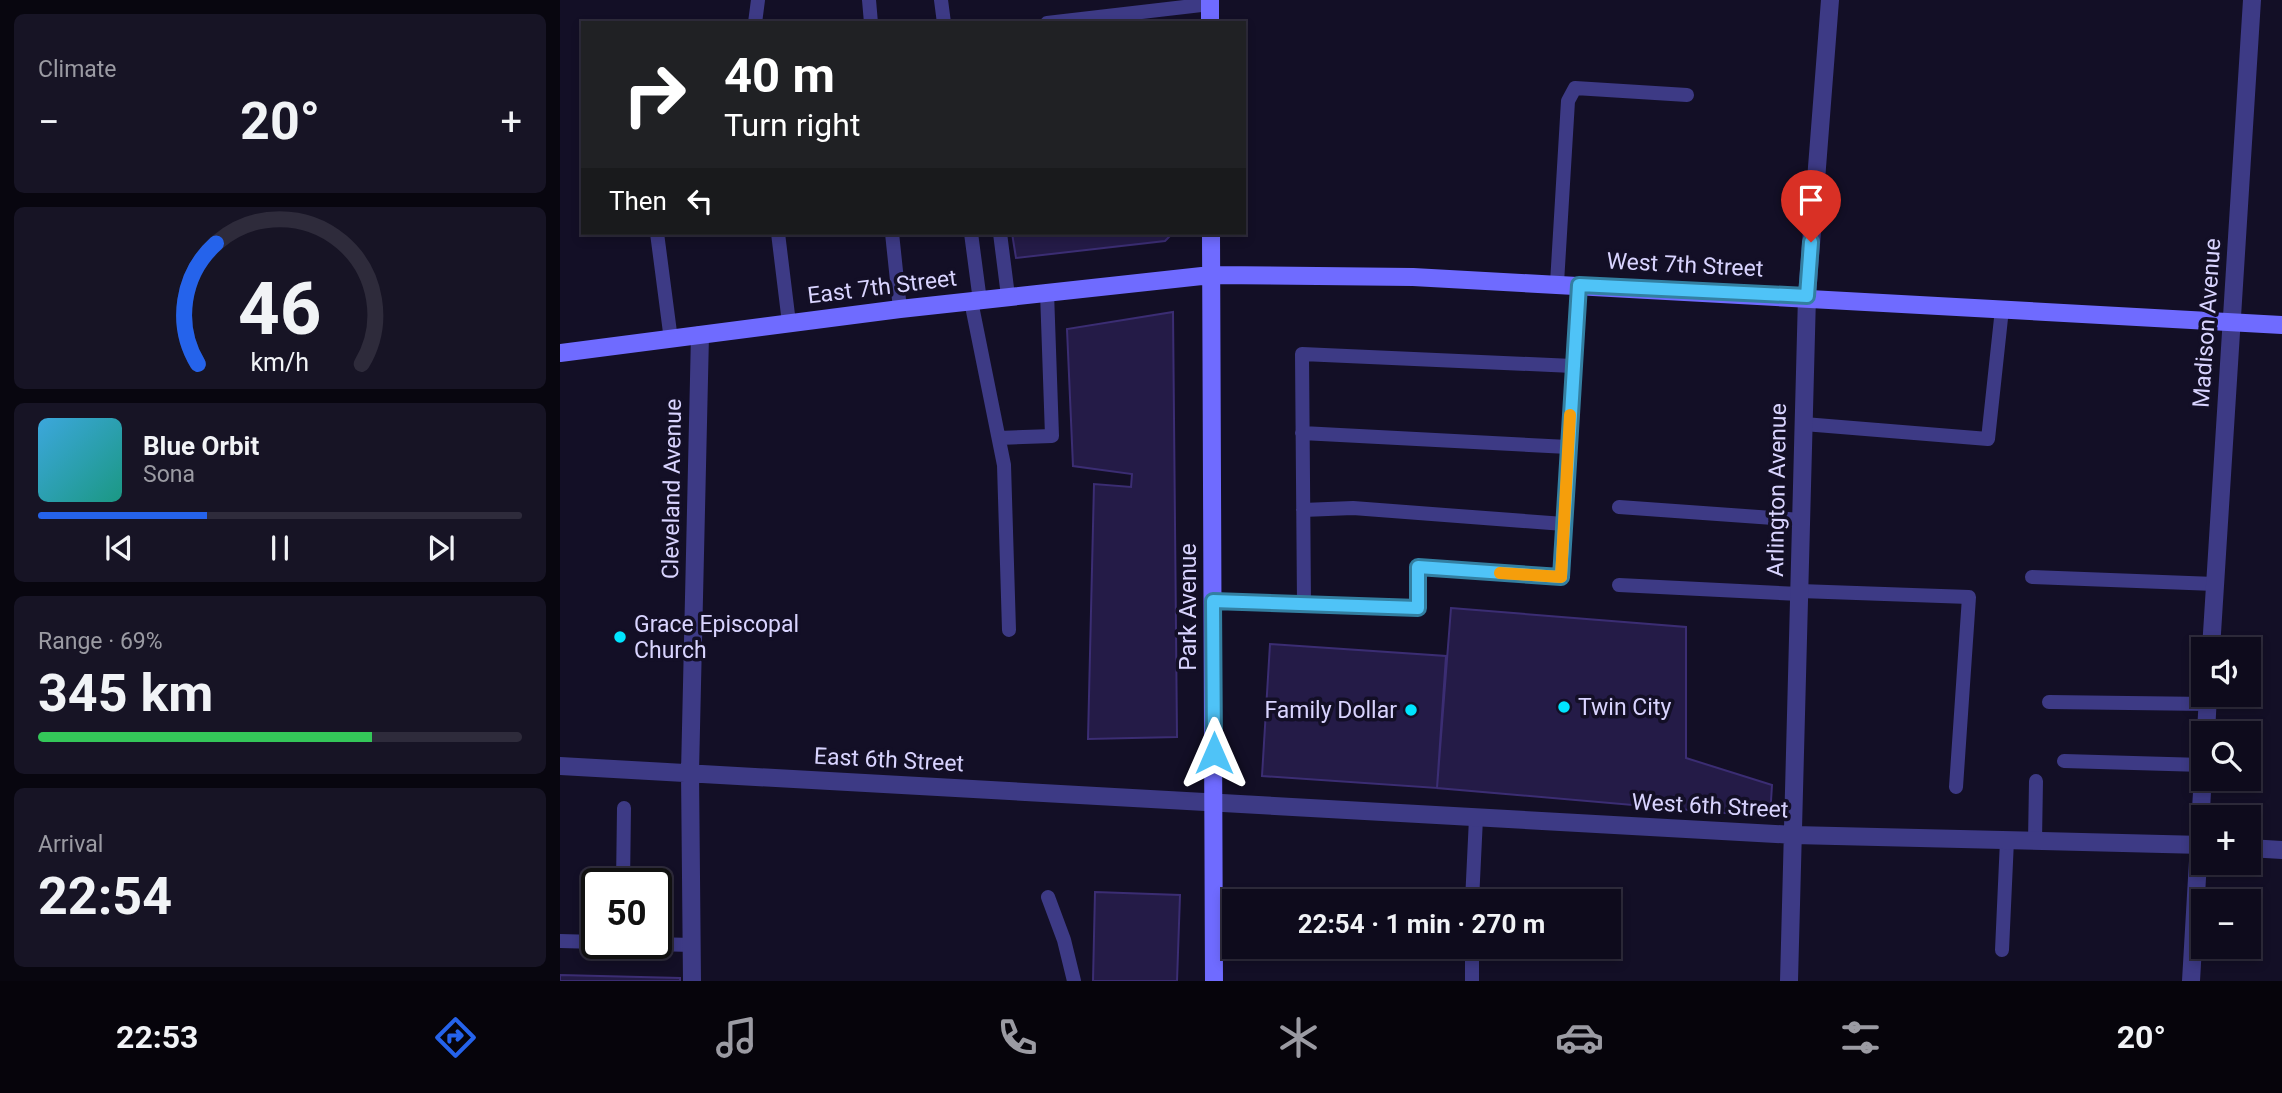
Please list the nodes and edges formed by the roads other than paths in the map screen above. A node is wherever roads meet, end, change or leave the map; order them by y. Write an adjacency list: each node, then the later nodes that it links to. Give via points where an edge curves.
1 (758, 0): 7 (lane)
2 (869, 0): 8 (lane)
3 (941, 0): 9 (lane)
4 (1830, 0): 24 (street, Arlington Avenue)
5 (2252, 0): 28 (street, Madison Avenue)
6 (1210, 2): 10 (lane); 11 (street)
7 (755, 21)
8 (871, 21)
9 (944, 21)
10 (1063, 21)
11 (1210, 21)
12 (1687, 94): 20 (lane, via 1575,88 1568,101)
13 (657, 235): 32 (lane)
14 (778, 235): 29 (lane)
15 (892, 235): 26 (lane)
16 (971, 235): 25 (lane)
17 (1000, 235): 23 (lane)
18 (1211, 235): 19 (street, Park Avenue)
19 (1211, 275): 20 (street, West 7th Street, via 1413,276); 22 (street, East 7th Street); 47 (street, Park Avenue)
20 (1557, 283): 21 (street, West 7th Street)
21 (1579, 285): 24 (street, West 7th Street); 34 (lane)
22 (1047, 292): 23 (street, East 7th Street); 37 (lane, via 1052,436)
23 (1008, 296): 25 (street, East 7th Street)
24 (1807, 296): 27 (street, West 7th Street); 35 (street, Arlington Avenue)
25 (976, 301): 26 (street, East 7th Street); 37 (lane)
26 (900, 309): 29 (street, East 7th Street)
27 (2002, 309): 28 (street, West 7th Street); 35 (lane, via 1988,439)
28 (2231, 322): 30 (street, West 7th Street); 44 (street, Madison Avenue)
29 (789, 323): 31 (street, East 7th Street)
30 (2282, 325)
31 (700, 335): 32 (street, East 7th Street); 56 (street, Cleveland Avenue)
32 (671, 340): 33 (street, East 7th Street)
33 (560, 353)
34 (1573, 366): 36 (lane, via 1302,354); 38 (lane)
35 (1804, 424): 41 (street, Arlington Avenue)
36 (1302, 433): 38 (lane); 40 (lane)
37 (999, 438): 49 (lane, via 1004,465)
38 (1568, 446): 42 (lane)
39 (1619, 507): 41 (lane)
40 (1303, 510): 42 (lane, via 1366,509); 48 (lane)
41 (1801, 520): 46 (street, Arlington Avenue)
42 (1564, 524): 48 (lane, via 1561,577 1418,567 1418,608)
43 (2032, 577): 44 (lane)
44 (2216, 584): 50 (street, Madison Avenue)
45 (1619, 585): 46 (lane)
46 (1800, 593): 58 (lane, via 1969,597); 62 (street, Arlington Avenue)
47 (1213, 601): 48 (lane); 59 (street, Park Avenue)
48 (1304, 604)
49 (1009, 630)
50 (2212, 637)
51 (2191, 699): 52 (lane)
52 (2049, 702)
53 (2064, 761): 54 (lane)
54 (2191, 765)
55 (560, 766): 56 (street, East 6th Street)
56 (690, 772): 59 (street, East 6th Street); 75 (street, Cleveland Avenue)
57 (2036, 781): 64 (lane)
58 (1956, 787)
59 (1214, 804): 61 (street, West 6th Street); 80 (street, Park Avenue)
60 (624, 808): 68 (lane)
61 (1476, 818): 62 (street, West 6th Street); 70 (lane)
62 (1794, 835): 63 (street, West 6th Street); 82 (street, Arlington Avenue)
63 (2007, 840): 64 (street, West 6th Street); 76 (lane)
64 (2035, 841): 65 (street, West 6th Street)
65 (2191, 845)
66 (2261, 849): 67 (street)
67 (2282, 850)
68 (624, 868)
69 (2199, 875): 83 (street)
70 (1473, 889)
71 (1048, 897): 79 (lane)
72 (560, 941): 73 (lane)
73 (581, 942)
74 (672, 944): 75 (lane)
75 (692, 945): 78 (street, Cleveland Avenue)
76 (2002, 950)
77 (1472, 959): 81 (lane)
78 (692, 981)
79 (1074, 981)
80 (1214, 981)
81 (1472, 981)
82 (1789, 981)
83 (2191, 981)

